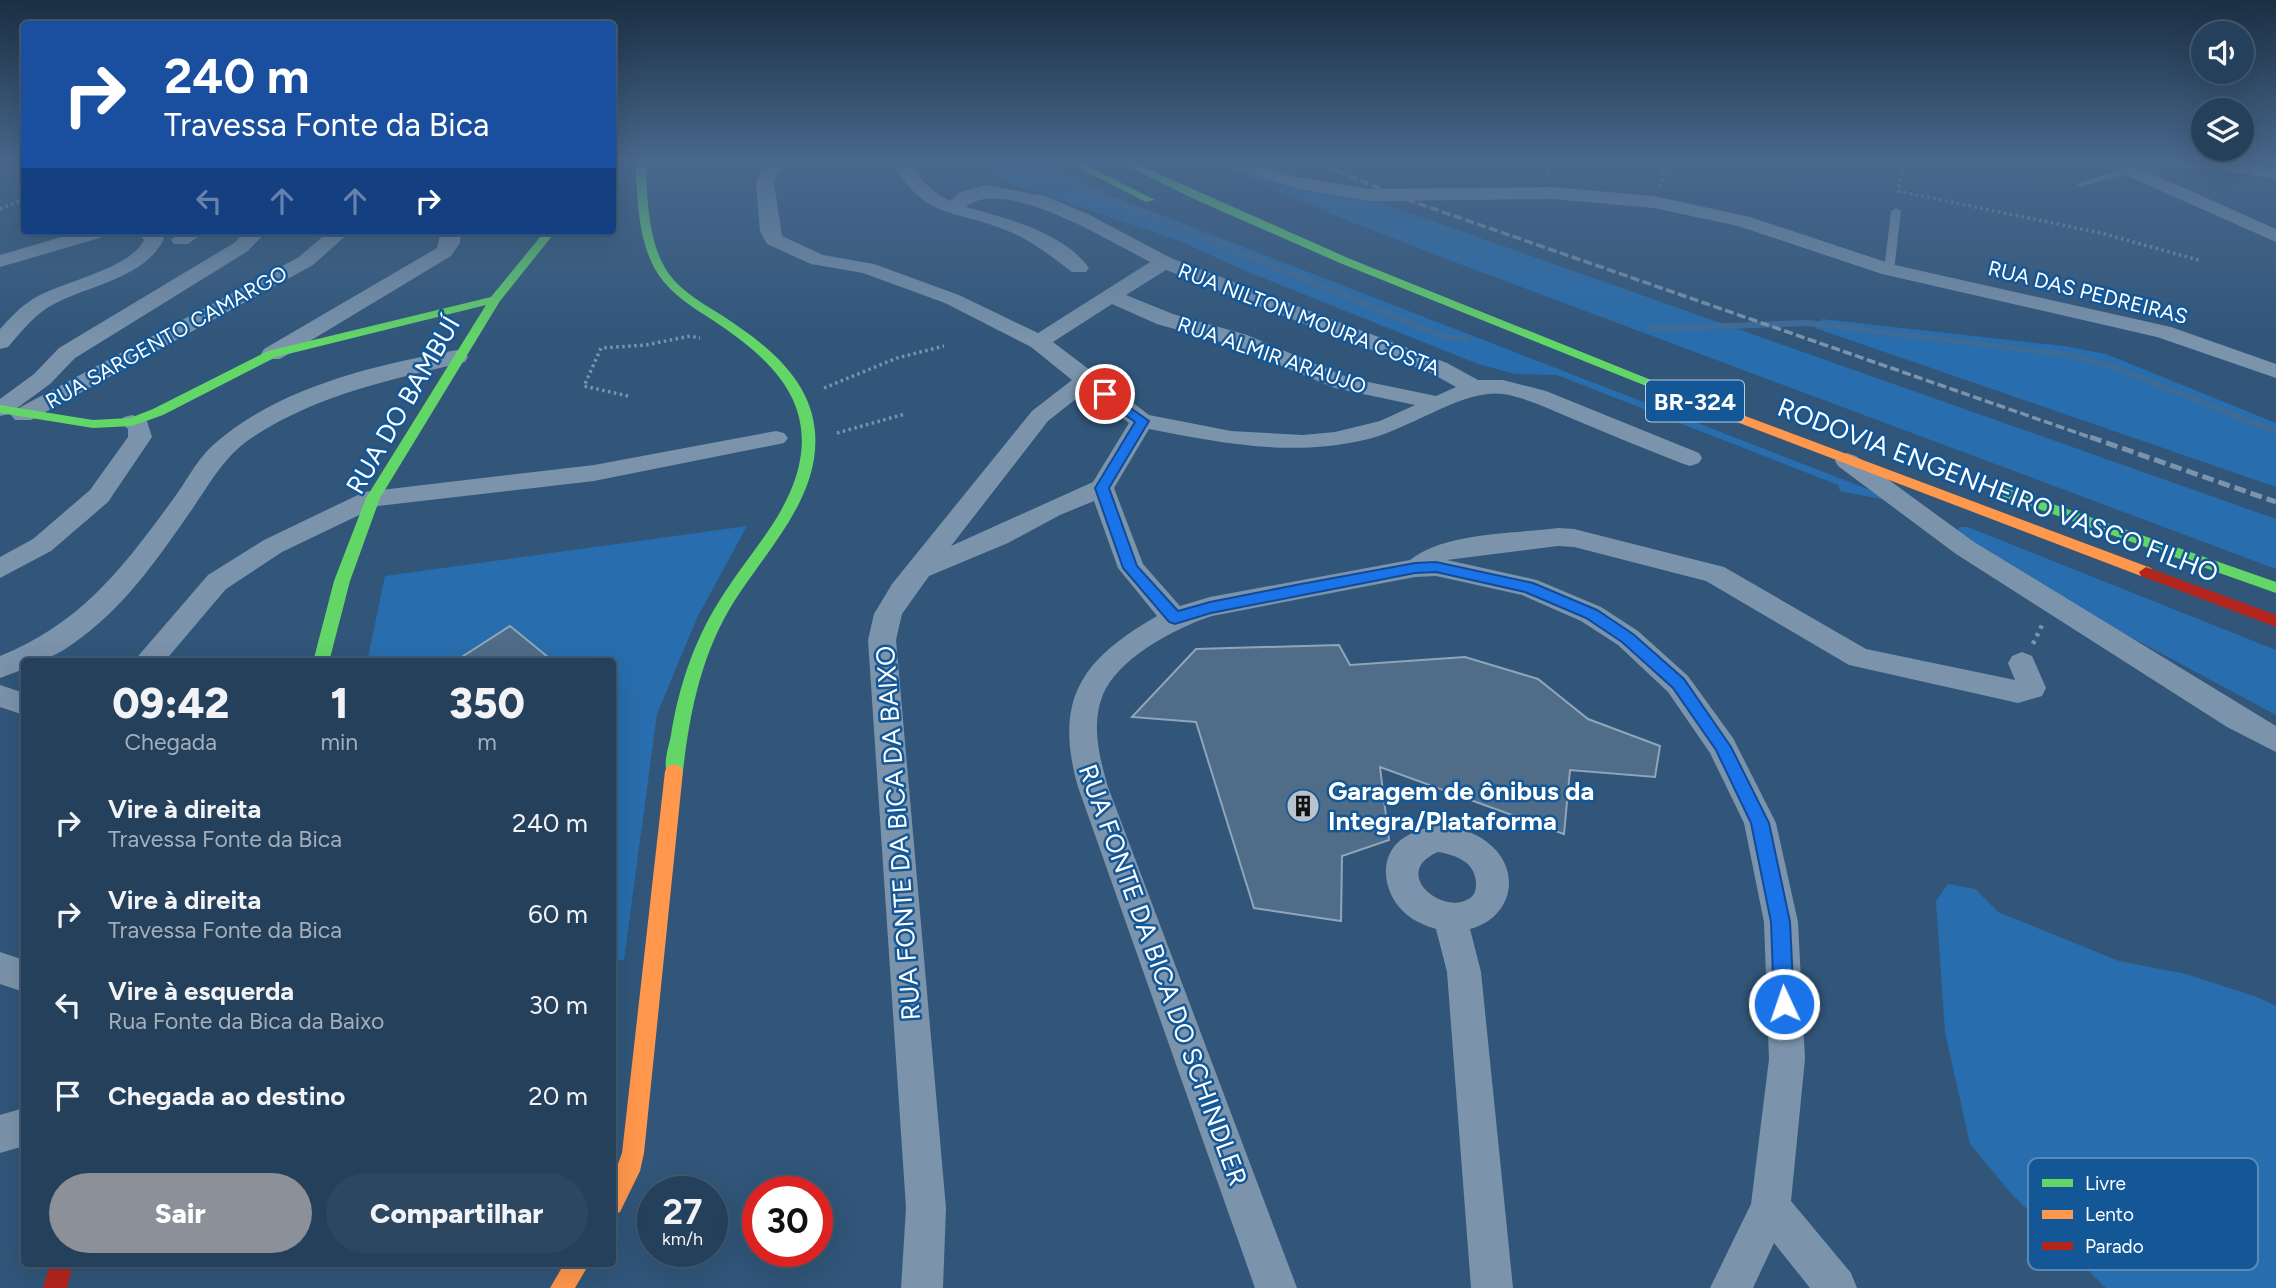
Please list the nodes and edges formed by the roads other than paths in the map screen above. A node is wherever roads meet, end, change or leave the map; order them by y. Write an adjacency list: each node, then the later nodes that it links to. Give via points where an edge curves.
1 (648, 221): 60 (main road, via 662,272 689,299 784,368 800,398 809,441 801,487 722,608 696,665 682,711 633,1153)
2 (769, 221): 25 (street, via 774,240 787,249 818,260 867,268 952,299)
3 (999, 221): 20 (street, via 1030,233)
4 (1084, 221): 19 (street, RUA NILTON MOURA COSTA)
5 (1252, 221): 17 (main road, RODOVIA ENGENHEIRO VASCO FILHO / BR-324)
6 (1743, 221): 21 (street, RUA DAS PEDREIRAS)
7 (1895, 221): 21 (lane)
8 (2243, 221): 16 (street)
9 (1230, 229): 17 (main road)
10 (84, 235): 18 (street)
11 (150, 235): 24 (street, via 154,239 148,251 39,303)
12 (253, 235): 32 (street, via 242,247 67,353 42,379)
13 (336, 235): 33 (street, RUA SARGENTO CAMARGO, via 306,261)
14 (451, 235): 26 (street, via 444,252)
15 (548, 235): 23 (main road, RUA DO BAMBUÍ)
16 (2276, 236)
17 (1321, 253): 38 (main road, RODOVIA ENGENHEIRO VASCO FILHO / BR-324)
18 (0, 261)
19 (1164, 262): 22 (street); 30 (street, RUA NILTON MOURA COSTA, via 1439,368)
20 (1079, 268)
21 (1889, 270): 28 (street, RUA DAS PEDREIRAS, via 2163,332)
22 (1110, 296): 25 (street); 31 (street, RUA ALMIR ARAUJO, via 1165,319 1239,340 1343,383)
23 (495, 299): 26 (main road); 27 (main road, RUA DO BAMBUÍ)
24 (0, 342)
25 (1039, 342): 29 (street)
26 (272, 354): 35 (main road)
27 (457, 356): 41 (main road, RUA DO BAMBUÍ); 48 (street, via 339,389 257,425 219,454 127,580 97,612 71,633)
28 (2276, 371)
29 (1086, 380): 34 (street); 44 (street, RUA FONTE DA BICA DA BAIXO, via 1040,416)
30 (1474, 387): 31 (street); 37 (street, via 1503,387 1538,396)
31 (1437, 403): 34 (street, via 1365,433 1303,442 1231,438)
32 (1, 409): 33 (main road)
33 (23, 415): 35 (main road, via 93,424)
34 (1142, 421): 40 (street)
35 (132, 422): 43 (street, via 138,426 140,438 99,496 42,545)
36 (776, 438): 41 (street, via 594,473)
37 (1690, 458)
38 (1847, 461): 47 (main road, RODOVIA ENGENHEIRO VASCO FILHO / BR-324); 56 (street, via 1965,548)
39 (1992, 487): 45 (main road, RODOVIA ENGENHEIRO VASCO FILHO)
40 (1102, 488): 44 (street); 46 (street, via 1131,568)
41 (373, 498): 49 (street, via 273,546 217,582); 50 (main road, RUA DO BAMBUÍ, via 342,582)
42 (1415, 568): 46 (street, RUA FONTE DA BICA DO SCHINDLER, via 1210,607); 52 (street, via 1453,550 1574,538 1715,574 1860,658 2018,692 2032,688); 61 (street, RUA FONTE DA BICA DO SCHINDLER, via 1447,568 1528,587 1591,614 1628,638 1678,684 1722,747 1760,823 1781,922 1787,1059)
43 (0, 569)
44 (918, 570): 66 (street, RUA FONTE DA BICA DA BAIXO, via 888,614 882,640 926,1208)
45 (2276, 588)
46 (1175, 618): 67 (street, RUA FONTE DA BICA DO SCHINDLER, via 1135,642 1103,672 1088,696 1083,754)
47 (2276, 621)
48 (23, 658)
49 (150, 658)
50 (322, 658)
51 (21, 659): 53 (street)
52 (2022, 663)
53 (0, 667)
54 (0, 696): 55 (street)
55 (21, 703)
56 (2276, 740)
57 (1450, 918): 68 (street, via 1464,972)
58 (21, 1128): 59 (street)
59 (0, 1134)
60 (616, 1196)
61 (1770, 1207): 69 (street, RUA FONTE DA BICA DO SCHINDLER); 70 (street)
62 (61, 1267): 64 (main road)
63 (575, 1267): 65 (main road)
64 (55, 1288)
65 (562, 1288)
66 (922, 1288)
67 (1276, 1288)
68 (1492, 1288)
69 (1731, 1288)
70 (1836, 1288)

